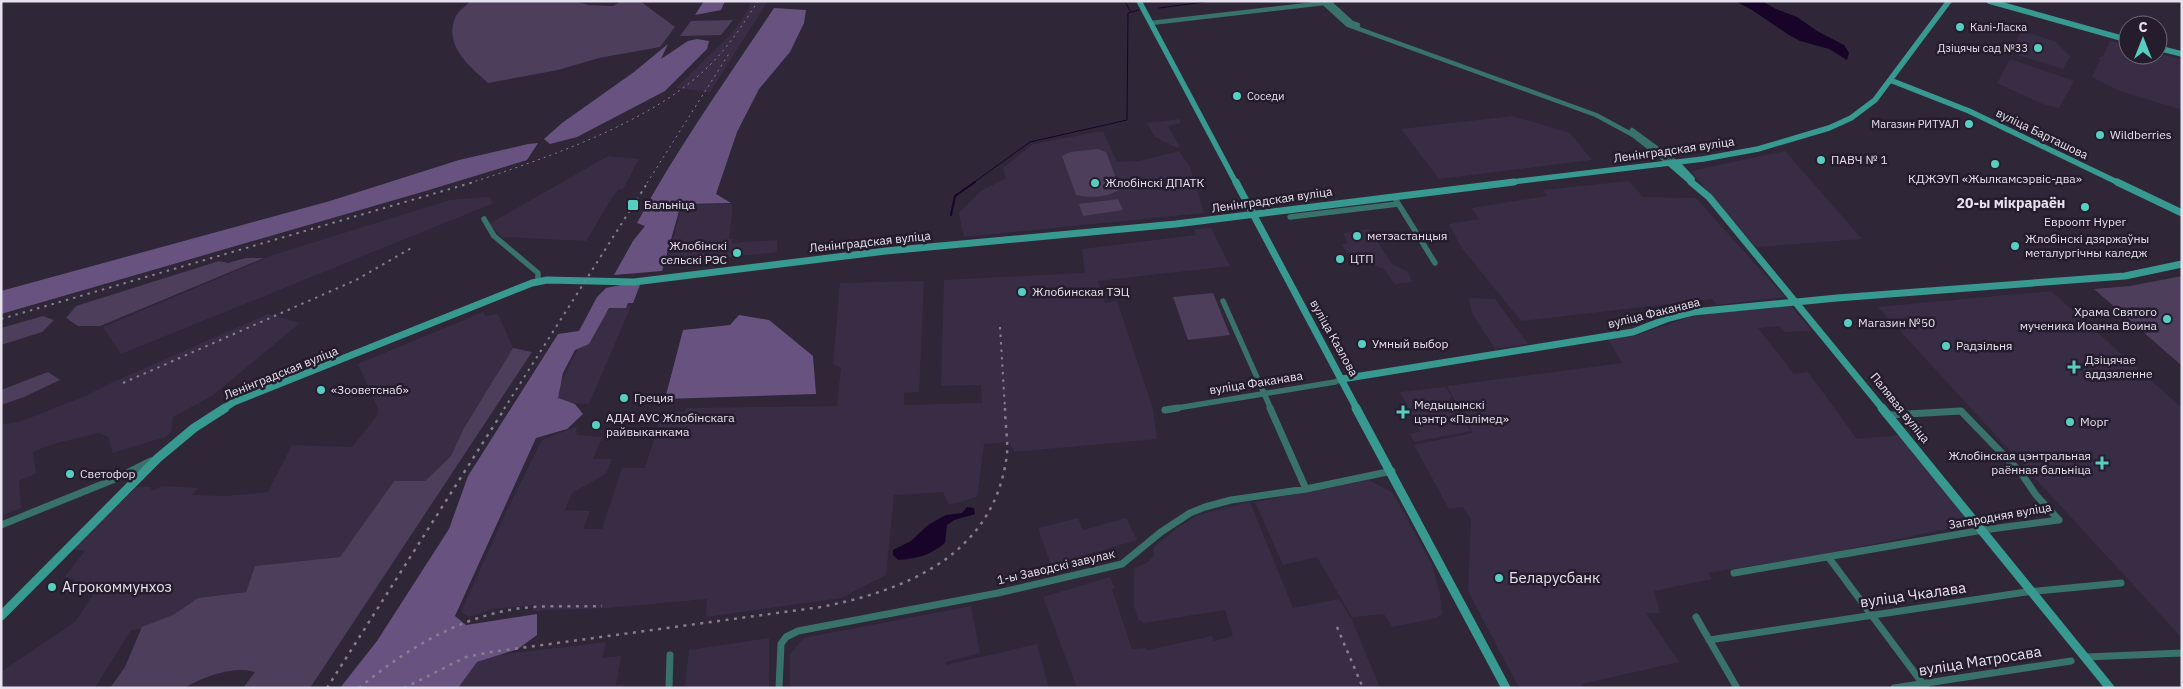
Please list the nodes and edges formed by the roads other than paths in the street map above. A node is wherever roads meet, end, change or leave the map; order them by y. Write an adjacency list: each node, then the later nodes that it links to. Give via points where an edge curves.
1 (1139, 1): 6 (main road, вуліца Казлова)
2 (1309, 1): 6 (street)
3 (1328, 1): 11 (street, via 1352,23 1598,112 1639,133)
4 (1949, 1): 10 (main road, Ленінградская вуліца)
5 (1989, 1): 7 (main road)
6 (1151, 22): 11 (street, via 1324,3 1348,25 1612,123); 14 (main road, вуліца Казлова)
7 (2118, 37)
8 (2168, 50): 9 (main road)
9 (2182, 54)
10 (1890, 80): 11 (main road, Ленінградская вуліца, via 1863,110 1829,128 1758,148); 15 (main road, вуліца Барташова, via 1969,112)
11 (1673, 163): 12 (main road, Ленінградская вуліца); 21 (main road, Палявая вуліца, via 1705,193)
12 (1394, 196): 13 (street); 14 (main road, Ленінградская вуліца)
13 (1398, 204): 16 (street); 18 (street)
14 (1253, 213): 20 (main road, Ленінградская вуліца, via 1176,224 849,255 634,282); 23 (main road, вуліца Казлова)
15 (2182, 213)
16 (1290, 217)
17 (484, 219): 20 (street, via 496,239 538,273)
18 (1435, 263)
19 (2182, 264): 21 (main road, вуліца Факанава, via 2125,276)
20 (538, 281): 27 (main road, Ленінградская вуліца, via 234,402 194,428)
21 (1796, 301): 23 (main road, вуліца Факанава, via 1693,312 1625,333); 26 (main road, Палявая вуліца)
22 (1223, 302): 24 (street)
23 (1342, 379): 24 (street, вуліца Факанава); 28 (main road, вуліца Казлова)
24 (1263, 393): 25 (street, вуліца Факанава); 29 (street)
25 (1165, 410)
26 (1890, 415): 31 (main road, Палявая вуліца); 31 (street, Загародняя вуліца, via 1961,411 2059,520)
27 (158, 458): 30 (street); 36 (main road, Ленінградская вуліца)
28 (1392, 472): 29 (street, 1-ы Заводскі завулак); 47 (main road, вуліца Казлова)
29 (1306, 488): 46 (street, 1-ы Заводскі завулак, via 1204,507 1167,528 1122,564 998,593 798,631 786,637 781,644)
30 (1, 525)
31 (1983, 530): 32 (street, Загародняя вуліца); 35 (main road, Палявая вуліца)
32 (1829, 558): 33 (street, Загародняя вуліца); 37 (street)
33 (1734, 573)
34 (2121, 583): 35 (street, вуліца Чкалава)
35 (2033, 591): 37 (street, вуліца Чкалава); 42 (main road, Палявая вуліца)
36 (5, 613)
37 (1872, 614): 39 (street, вуліца Чкалава); 44 (street)
38 (1696, 617): 39 (street)
39 (1709, 640): 48 (street)
40 (2182, 653): 42 (street)
41 (670, 655): 45 (street)
42 (2086, 657): 50 (main road, Палявая вуліца)
43 (2071, 661): 44 (street, вуліца Матросава)
44 (1924, 686): 49 (street, вуліца Матросава)
45 (669, 688)
46 (778, 688)
47 (1506, 688)
48 (1737, 688)
49 (1894, 688)
50 (2110, 688)

